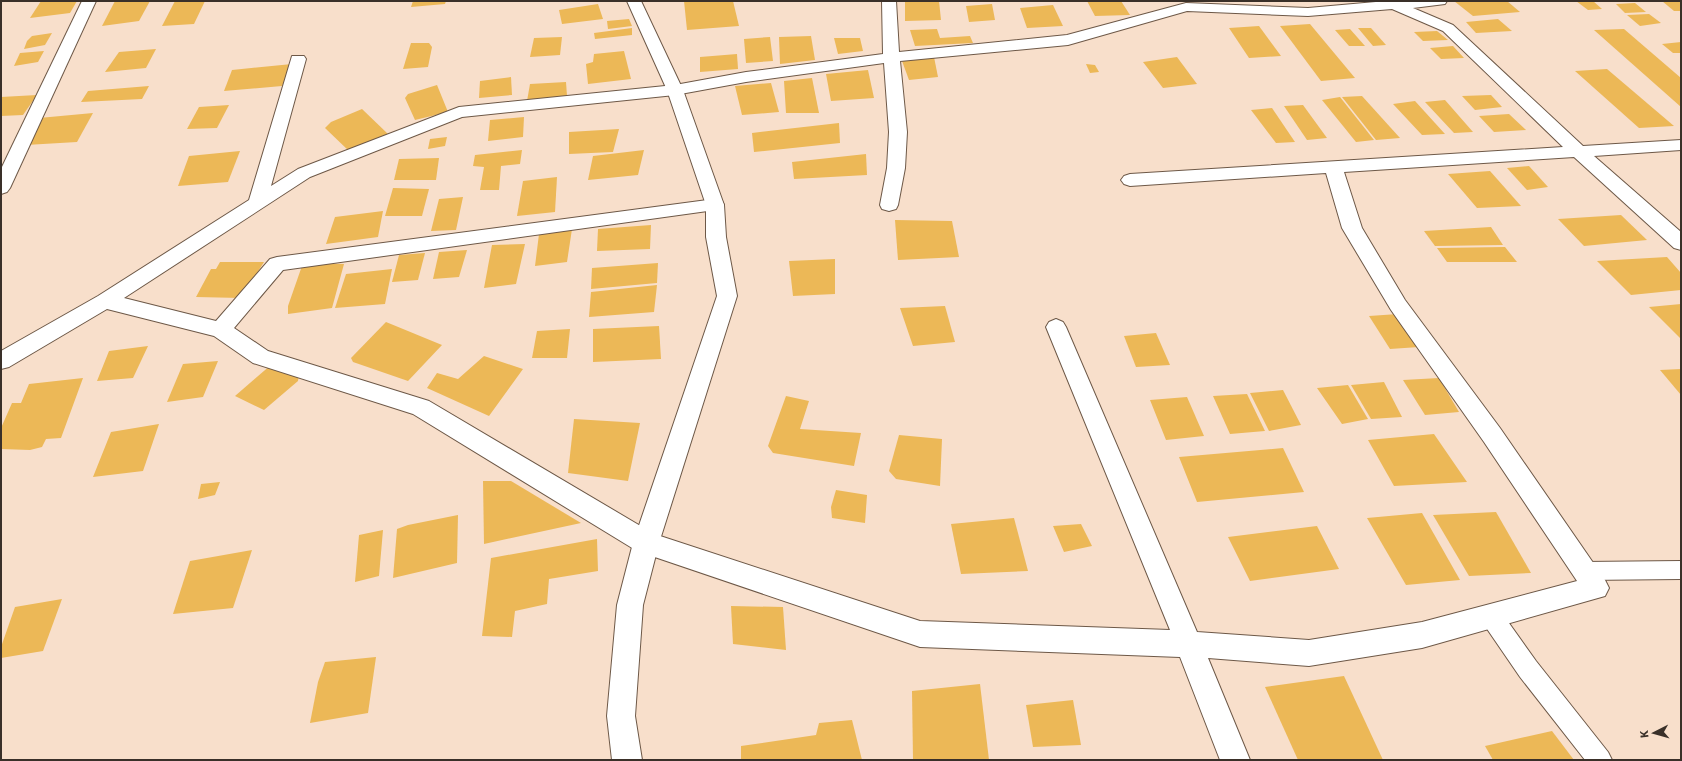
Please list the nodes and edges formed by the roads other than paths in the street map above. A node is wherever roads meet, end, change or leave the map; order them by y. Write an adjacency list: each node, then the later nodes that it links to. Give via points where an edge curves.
1 (89, 1): 13 (street)
2 (634, 1): 8 (street)
3 (889, 1): 6 (street)
4 (1440, 1): 5 (street)
5 (1395, 5): 6 (street, via 1308,12 1186,7 1068,40); 10 (street, via 1448,28)
6 (893, 57): 8 (street); 16 (street, via 893,90 898,132 896,168)
7 (298, 59): 14 (street)
8 (675, 90): 14 (street, via 459,112 304,173); 15 (street)
9 (1681, 145): 10 (street)
10 (1578, 151): 11 (street); 17 (street)
11 (1333, 167): 12 (street); 24 (street, via 1352,228 1398,305 1492,435)
12 (1130, 180)
13 (1, 188)
14 (257, 203): 18 (street)
15 (715, 205): 20 (street, via 277,264); 22 (street, via 716,237 727,296)
16 (889, 205)
17 (1681, 243)
18 (105, 301): 20 (street); 21 (street)
19 (1056, 327): 26 (street)
20 (221, 330): 22 (street, via 261,357 421,407)
21 (1, 361)
22 (646, 543): 26 (street, via 920,634); 27 (street, via 630,605 621,716)
23 (1681, 570): 24 (lane)
24 (1584, 571): 25 (street, via 1596,588)
25 (1491, 616): 26 (street, via 1422,635 1309,653); 29 (lane, via 1528,669)
26 (1189, 644): 28 (street)
27 (627, 760)
28 (1235, 760)
29 (1600, 760)

